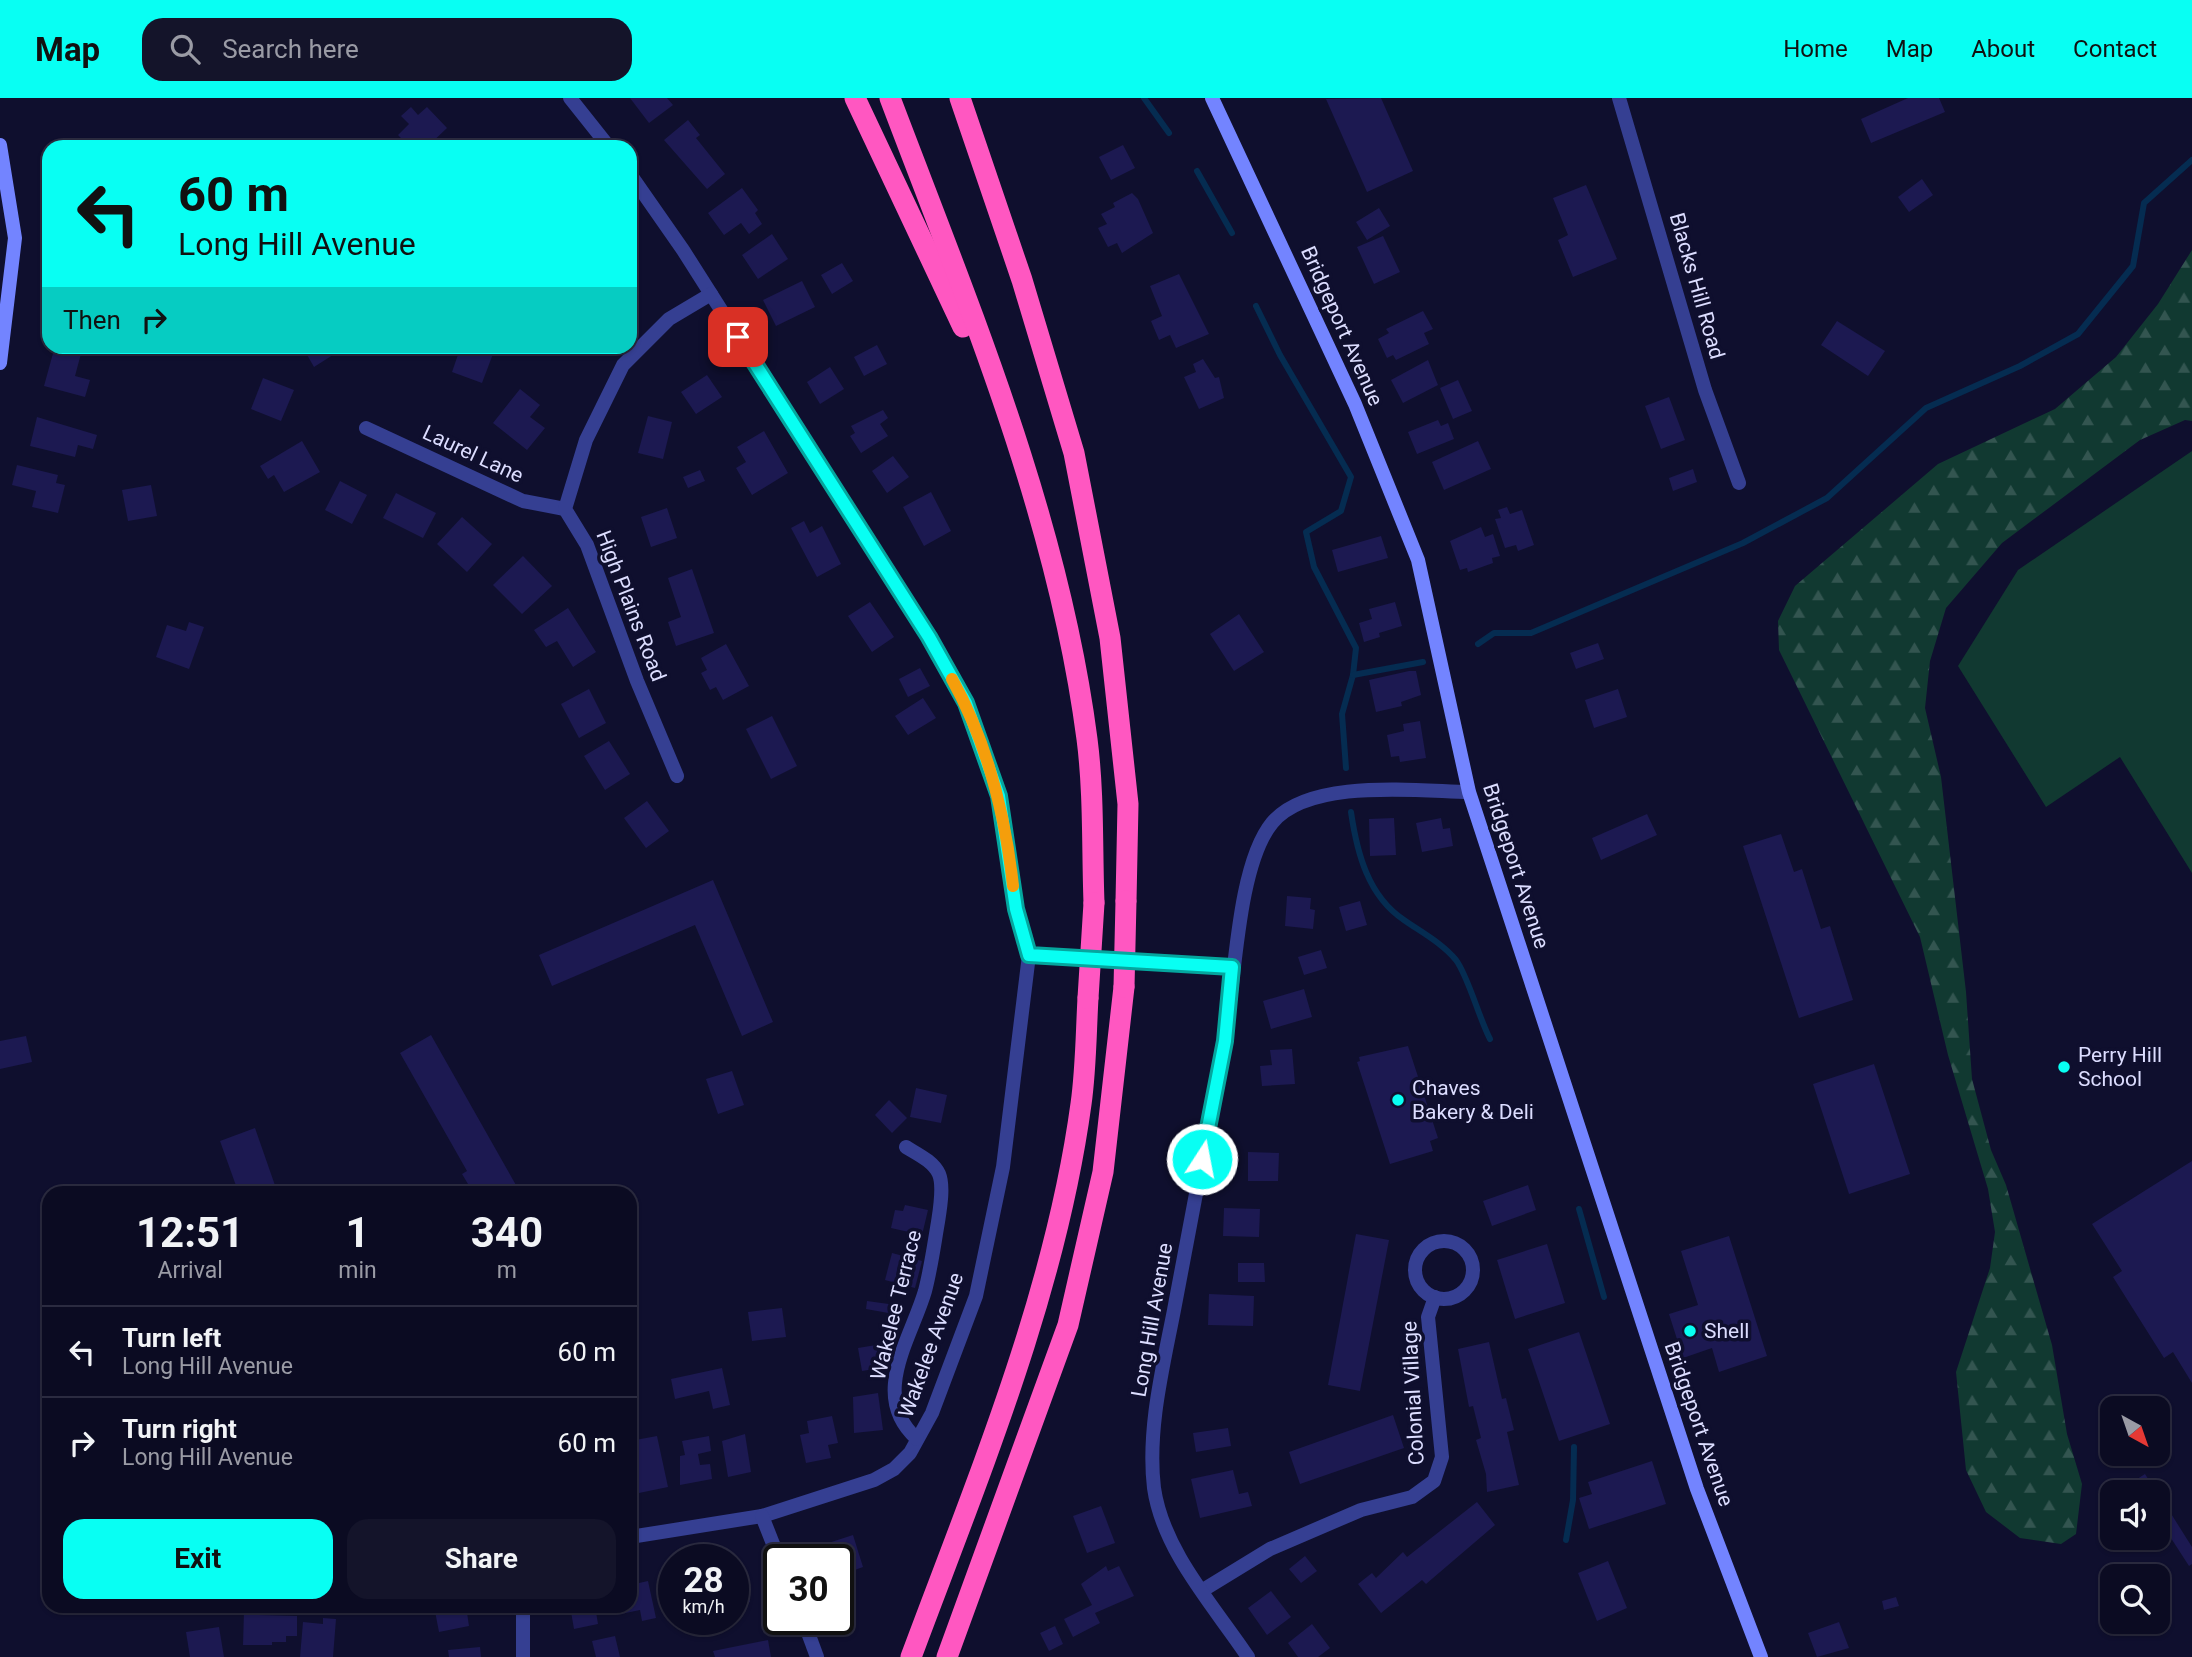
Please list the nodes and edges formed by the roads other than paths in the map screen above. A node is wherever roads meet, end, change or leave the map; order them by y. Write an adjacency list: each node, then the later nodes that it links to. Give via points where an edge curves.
1 (570, 98): 7 (street)
2 (855, 98): 15 (highway)
3 (890, 98): 15 (highway)
4 (960, 98): 34 (highway, bridge, via 1074,453 1110,638 1128,804 1124,987 1103,1172 1068,1325)
5 (1212, 98): 19 (main road, Bridgeport Avenue, via 1349,392 1418,560)
6 (1619, 98): 16 (street, Blacks Hill Road, via 1705,390)
7 (603, 140)
8 (0, 145): 13 (main road, via 15,238)
9 (637, 184): 10 (street)
10 (711, 294): 11 (street, via 669,319); 20 (street, via 929,637 966,703 999,796 1016,909)
11 (637, 351)
12 (634, 354): 17 (street, via 623,365 586,440)
13 (0, 363)
14 (366, 428): 17 (street, Laurel Lane, via 523,501)
15 (1022, 451): 33 (highway, bridge, via 1063,605 1087,741 1094,903 1081,1103 1051,1254 997,1426)
16 (1739, 483)
17 (565, 509): 18 (street, High Plains Road, via 587,545)
18 (677, 776)
19 (1469, 792): 21 (street, Long Hill Avenue, via 1391,790 1320,796 1291,806 1271,824 1256,856); 36 (main road, Bridgeport Avenue, via 1697,1489)
20 (1029, 955): 21 (street); 24 (street, Wakelee Avenue, via 1003,1167 976,1296)
21 (1232, 967): 28 (street, Long Hill Avenue, via 1225,1041 1154,1438 1155,1491 1166,1528)
22 (906, 1147): 24 (street, Wakelee Terrace, via 933,1166 940,1177 930,1269 901,1354 895,1394 899,1418)
23 (1435, 1297): 23 (street, Colonial Village, via 1420,1285 1416,1265 1425,1248 1454,1242 1472,1261 1472,1279 1461,1294); 28 (street, Colonial Village, via 1428,1317 1442,1457 1434,1481 1412,1497 1361,1510 1270,1549)
24 (918, 1439): 25 (street, Wakelee Avenue, via 894,1469 874,1480)
25 (762, 1516): 26 (street, Wakelee Avenue); 27 (street)
26 (637, 1536)
27 (773, 1544)
28 (1203, 1590): 35 (street, Long Hill Avenue)
29 (523, 1613): 31 (street)
30 (809, 1635): 32 (street)
31 (523, 1657)
32 (817, 1657)
33 (911, 1657)
34 (947, 1657)
35 (1248, 1657)
36 (1761, 1657)

